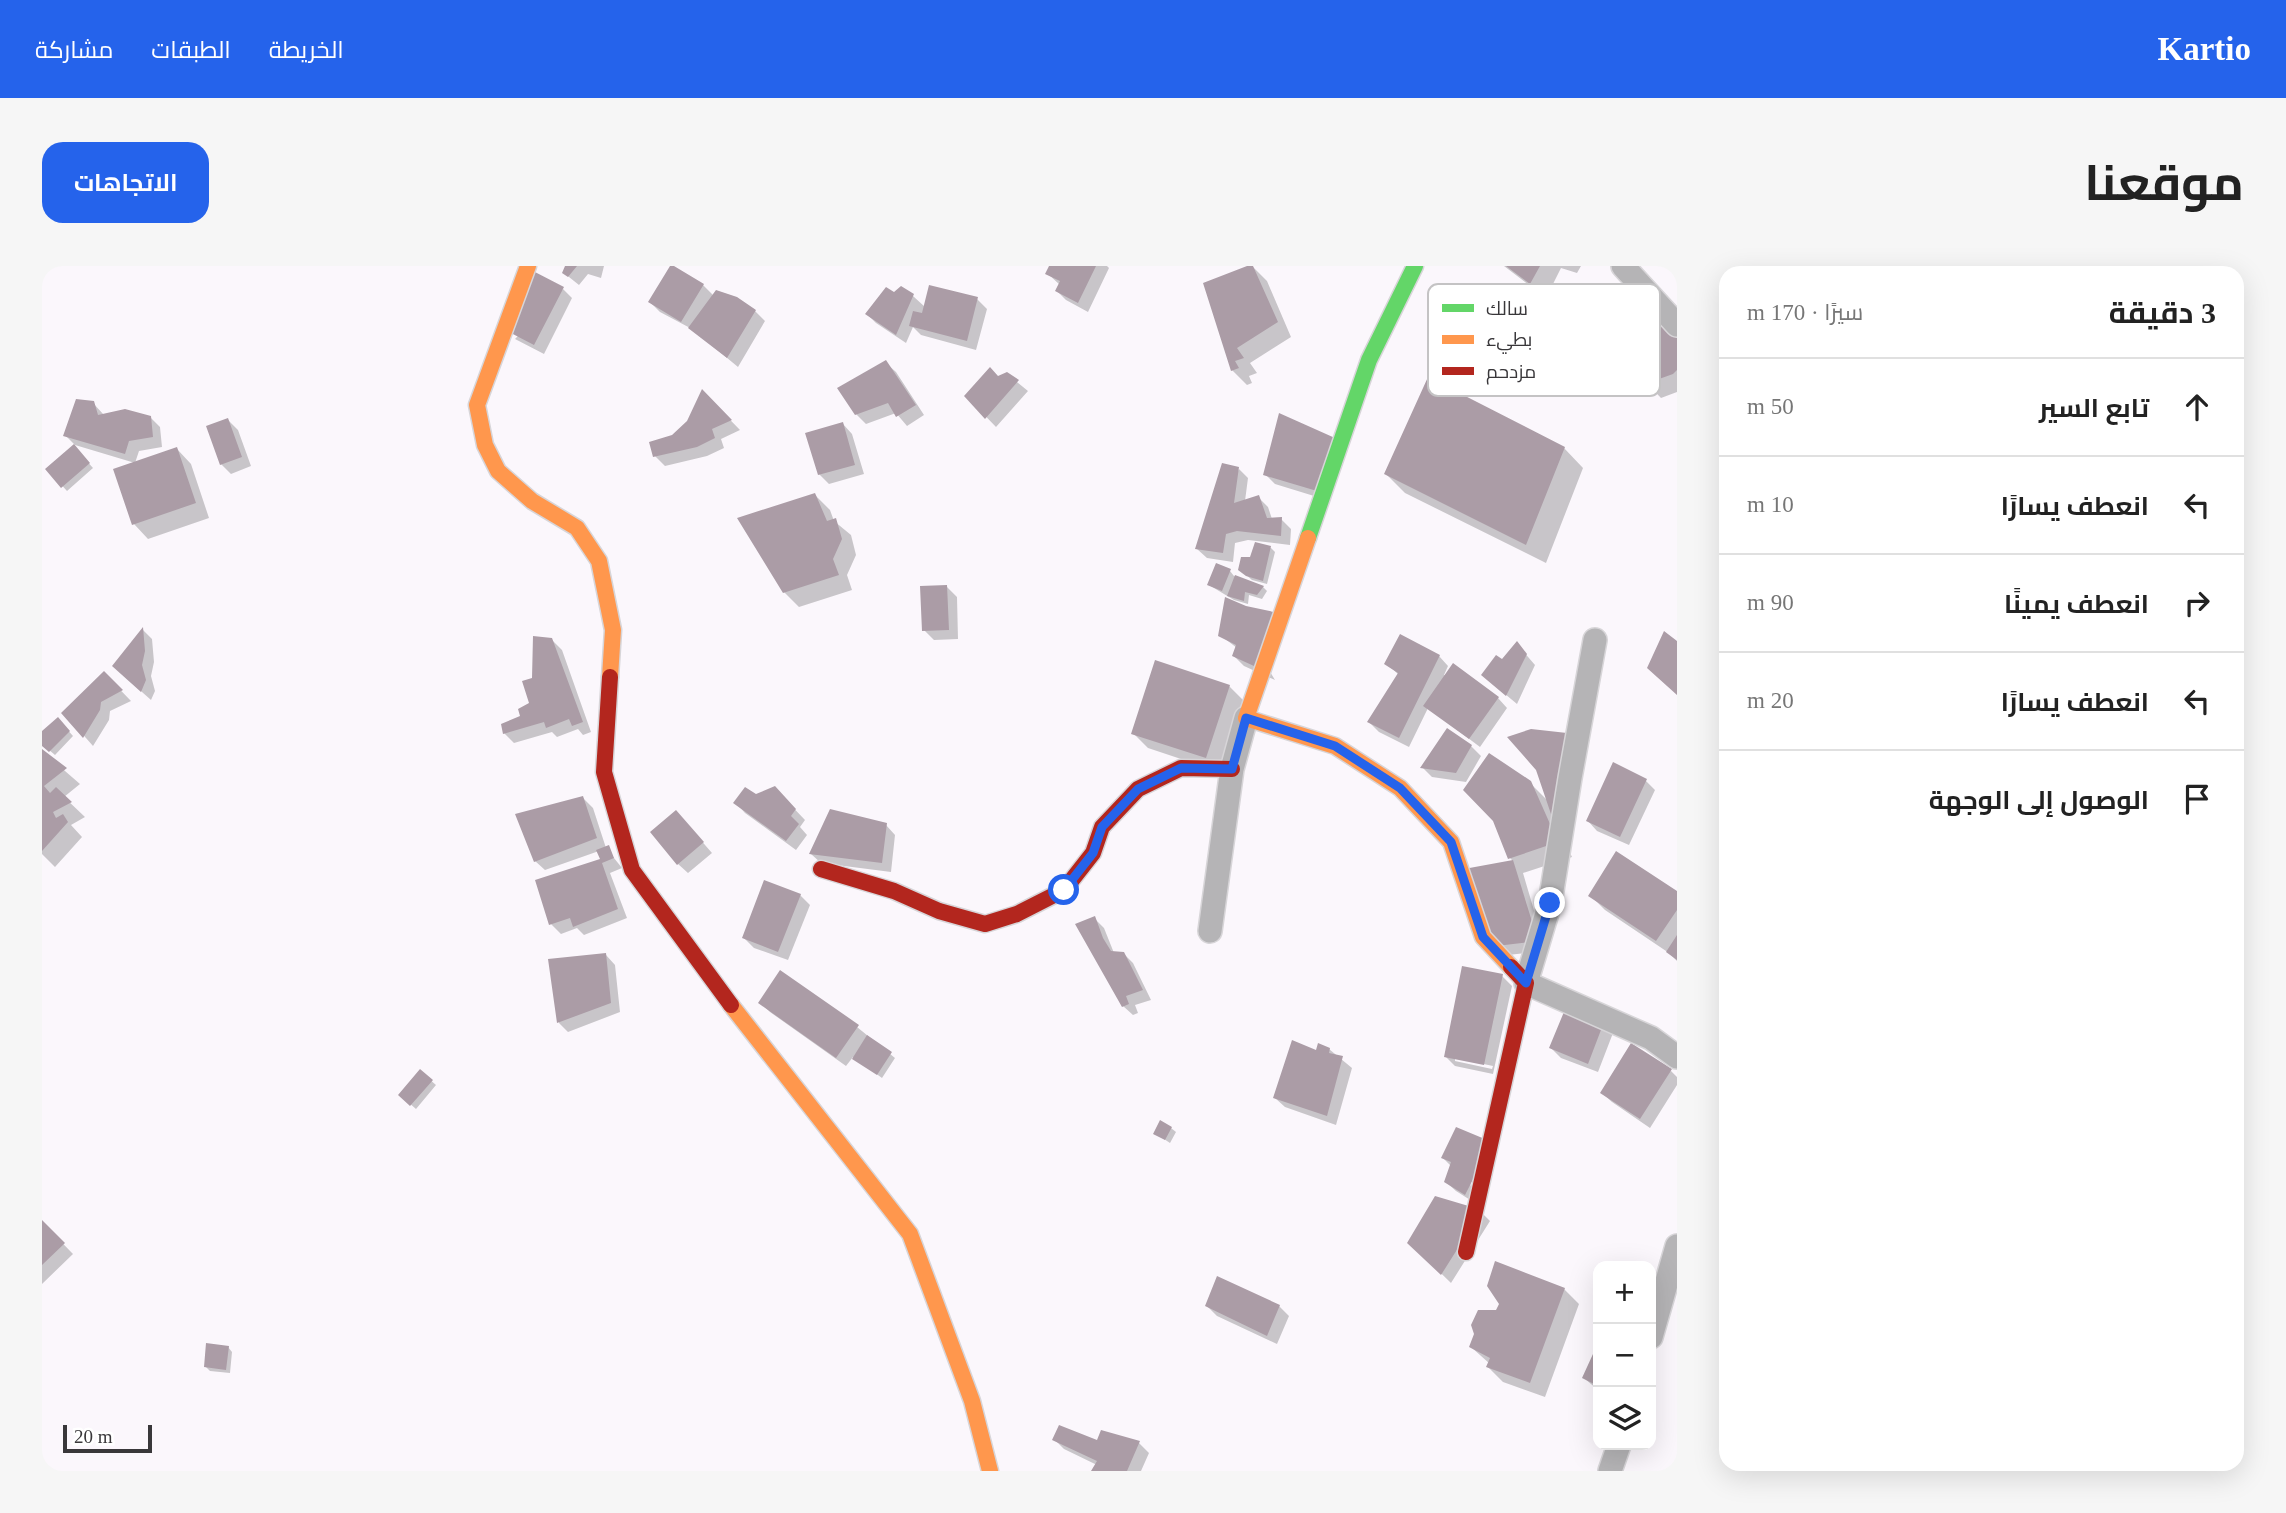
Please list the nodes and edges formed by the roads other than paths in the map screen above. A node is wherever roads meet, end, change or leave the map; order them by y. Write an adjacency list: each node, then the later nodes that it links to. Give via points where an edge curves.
1 (528, 266): 18 (street, via 477,405 485,445 498,471 532,500 578,528 599,561 613,631 604,772 632,870 910,1234 972,1401)
2 (1415, 266): 8 (street, via 1368,360)
3 (1623, 266): 4 (street)
4 (1639, 284)
5 (1660, 306): 6 (street)
6 (1677, 325)
7 (1595, 640): 12 (street, via 1550,903)
8 (1246, 718): 9 (street); 12 (street, via 1335,746 1400,788 1451,842 1483,937)
9 (1232, 769): 10 (street, via 1181,768 1138,789 1102,827 1093,853 1064,890 985,924); 11 (street)
10 (821, 869)
11 (1210, 931)
12 (1526, 983): 13 (street, via 1650,1038); 15 (street)
13 (1677, 1057)
14 (1677, 1246): 16 (street)
15 (1466, 1252)
16 (1655, 1324)
17 (1617, 1450): 19 (street)
18 (990, 1471)
19 (1610, 1471)

